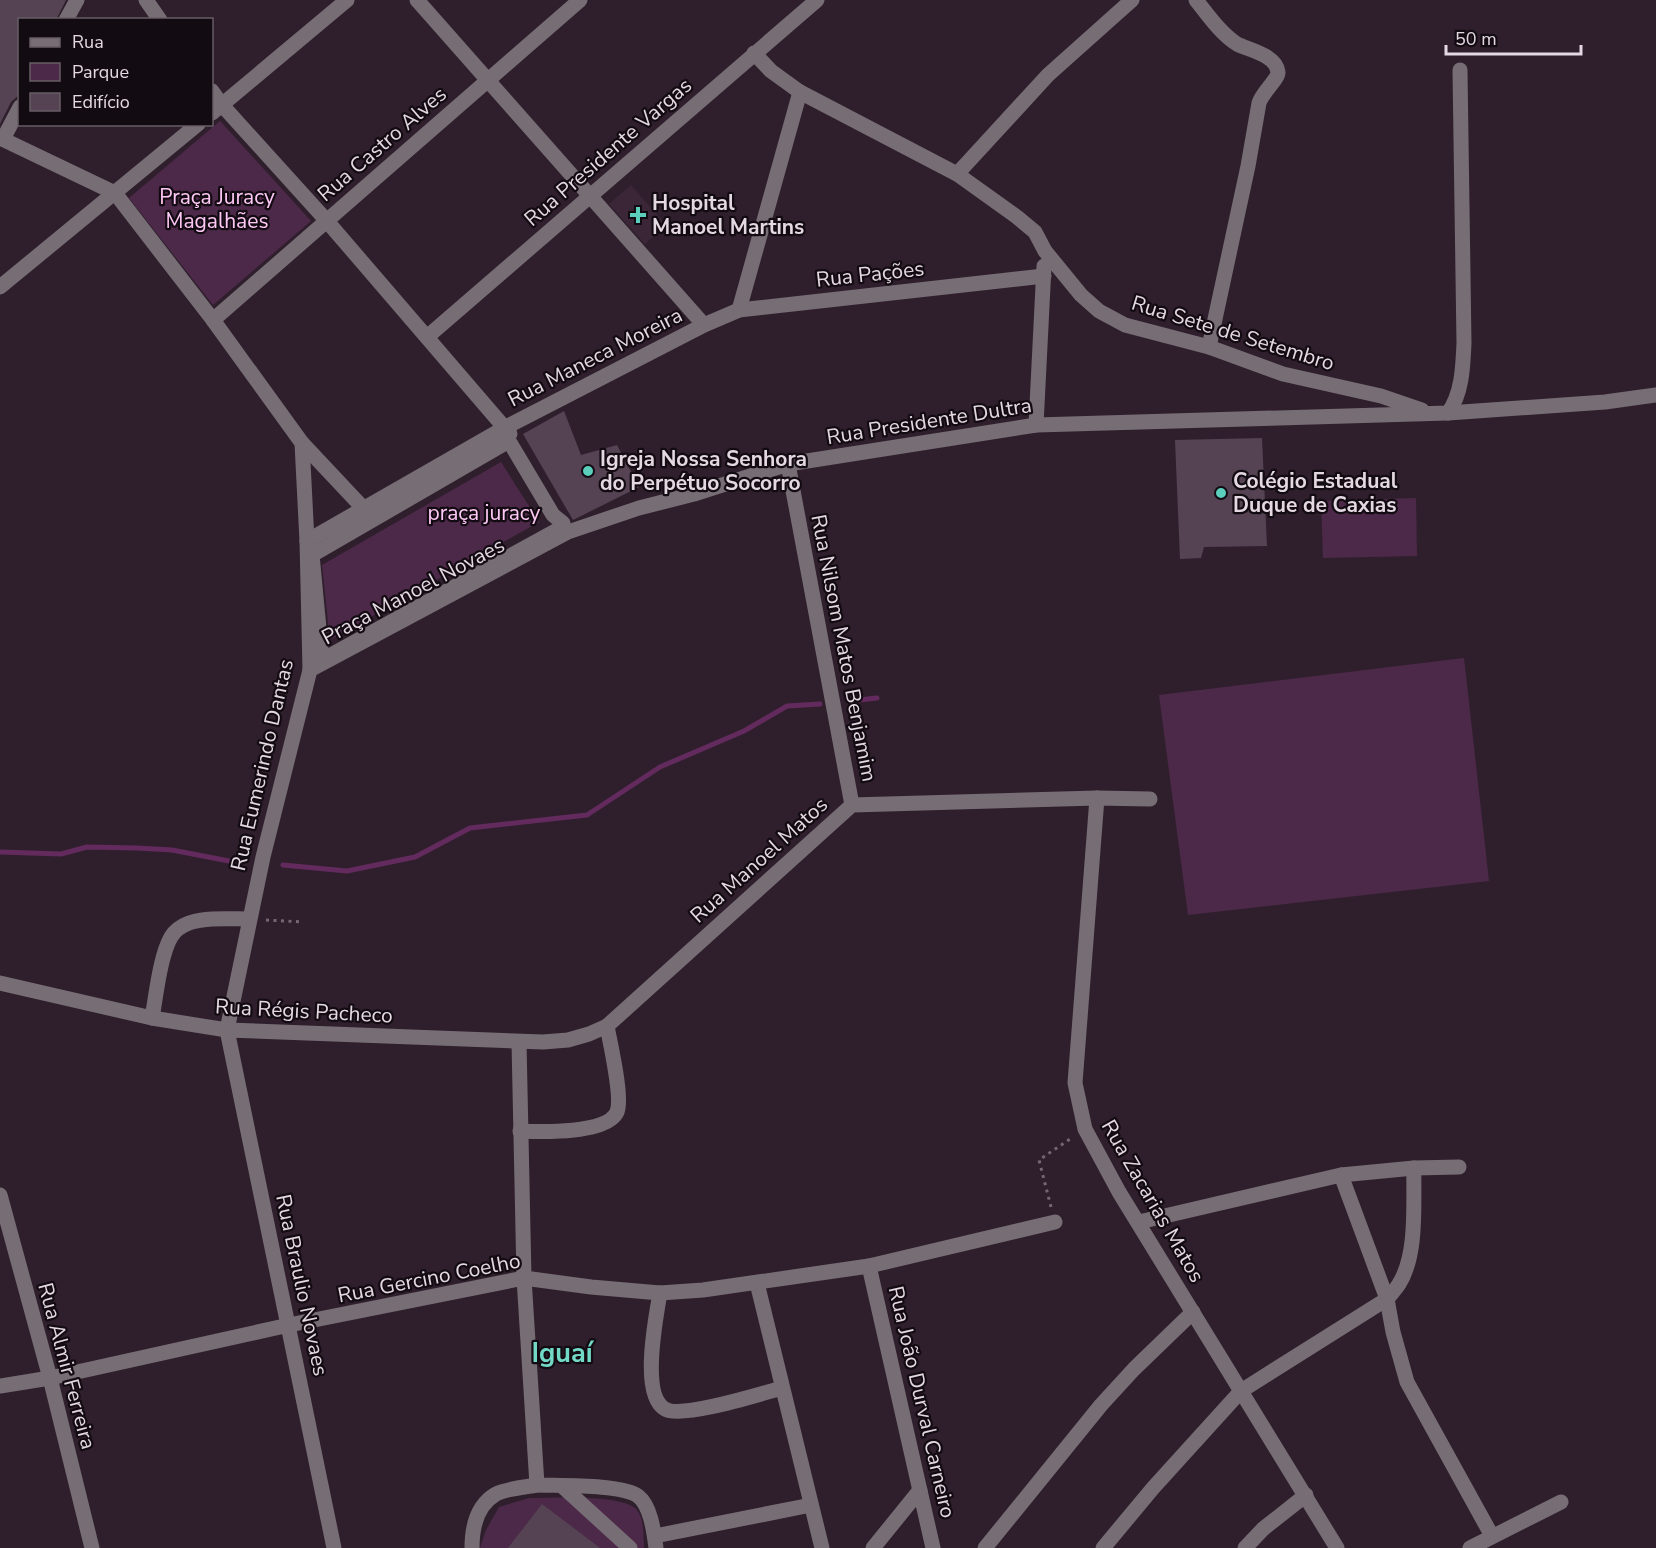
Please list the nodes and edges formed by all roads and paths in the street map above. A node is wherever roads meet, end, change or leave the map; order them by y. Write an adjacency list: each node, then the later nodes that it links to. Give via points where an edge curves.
1 (77, 0): 9 (street)
2 (146, 0): 10 (street)
3 (347, 0): 15 (street)
4 (417, 0): 13 (street)
5 (580, 0): 13 (street, Rua Castro Alves)
6 (817, 0): 11 (street, Rua Presidente Vargas)
7 (1132, 0): 19 (street, via 1048,75)
8 (1196, 0): 30 (street, via 1231,39 1268,58 1278,72 1259,103)
9 (67, 18)
10 (159, 18)
11 (754, 53): 14 (street, Rua Sete de Setembro); 21 (street, Rua Presidente Vargas)
12 (1460, 70): 32 (street, via 1463,366 1456,403)
13 (487, 80): 21 (street); 22 (street, Rua Castro Alves)
14 (800, 92): 19 (street, Rua Sete de Setembro); 26 (street)
15 (217, 109): 22 (street)
16 (18, 110): 18 (street)
17 (196, 126): 20 (street)
18 (1, 138): 20 (street)
19 (957, 174): 23 (street, Rua Sete de Setembro, via 1035,232)
20 (115, 193): 25 (street); 27 (street)
21 (588, 196): 28 (street); 29 (street, Rua Presidente Vargas)
22 (326, 220): 27 (street, Rua Castro Alves); 29 (street)
23 (1045, 251): 24 (street); 30 (street, Rua Sete de Setembro, via 1099,311 1125,325)
24 (1044, 276): 26 (street, Rua Pações); 33 (street)
25 (0, 287)
26 (739, 310): 28 (street, Rua Pações)
27 (213, 320): 35 (street)
28 (704, 325): 34 (street, Rua Maneca Moreira)
29 (427, 337): 34 (street)
30 (1209, 347): 32 (street, Rua Sete de Setembro, via 1283,374)
31 (1656, 395): 32 (street, Rua Presidente Dultra)
32 (1441, 413): 33 (street, Rua Presidente Dultra)
33 (1036, 425): 36 (street, Rua Presidente Dultra)
34 (506, 427): 37 (street); 38 (street)
35 (302, 443): 37 (street); 39 (street, Rua Eumerindo Dantas)
36 (788, 464): 38 (street, Rua Presidente Dultra); 43 (street, Rua Nilsom Matos Benjamim)
37 (364, 509): 39 (street)
38 (566, 528): 38 (street, via 559,528 322,660 312,555 509,441 552,515); 40 (street, Praça Manoel Novaes)
39 (307, 541): 40 (street, Rua Eumerindo Dantas)
40 (310, 670): 44 (street, Rua Eumerindo Dantas)
41 (1097, 798): 42 (street, Rua Manoel Matos); 43 (street, Rua Manoel Matos); 51 (street, Rua Zacarias Matos, via 1075,1083)
42 (1150, 799)
43 (852, 805): 48 (street, Rua Manoel Matos)
44 (249, 919): 45 (path); 47 (street, via 207,920 178,928 166,951); 49 (street, Rua Eumerindo Dantas)
45 (303, 922)
46 (0, 983): 47 (street, Rua Régis Pacheco)
47 (152, 1018): 49 (street, Rua Régis Pacheco)
48 (607, 1026): 50 (street, Rua Régis Pacheco, via 568,1040); 52 (street, via 618,1093 616,1112 608,1121 589,1127)
49 (227, 1030): 50 (street, Rua Régis Pacheco); 65 (street, Rua Braulio Novaes)
50 (519, 1042): 52 (street)
51 (1084, 1129): 57 (path, via 1039,1160); 58 (street, Rua Zacarias Matos)
52 (520, 1131): 60 (street)
53 (1459, 1167): 54 (street)
54 (1414, 1168): 55 (street); 63 (street, via 1413,1233 1408,1265)
55 (1341, 1175): 58 (street); 63 (street)
56 (0, 1195): 66 (street, Rua Almir Ferreira)
57 (1055, 1222): 59 (street, Rua Gercino Coelho)
58 (1139, 1222): 64 (street, Rua Zacarias Matos)
59 (869, 1266): 61 (street, Rua Gercino Coelho); 72 (street, Rua João Durval Carneiro)
60 (524, 1278): 62 (street, Rua Gercino Coelho); 65 (street, Rua Gercino Coelho); 70 (street)
61 (756, 1283): 62 (street, Rua Gercino Coelho); 68 (street)
62 (660, 1293): 68 (street, via 652,1378 658,1403 666,1410 696,1411)
63 (1387, 1299): 69 (street); 76 (street, via 1407,1382)
64 (1193, 1311): 69 (street, Rua Zacarias Matos); 85 (street, via 1101,1405)
65 (289, 1325): 66 (street, Rua Gercino Coelho); 79 (street, Rua Braulio Novaes)
66 (50, 1378): 67 (street, Rua Gercino Coelho); 78 (street, Rua Almir Ferreira)
67 (0, 1386)
68 (782, 1388): 75 (street)
69 (1241, 1391): 73 (street, Rua Zacarias Matos); 86 (street)
70 (537, 1485): 71 (street); 80 (street, via 496,1494 481,1509 472,1531)
71 (562, 1486): 77 (street, via 619,1490 638,1496 647,1509); 81 (street)
72 (920, 1490): 83 (street); 84 (street, Rua João Durval Carneiro)
73 (1306, 1495): 87 (street); 88 (street, Rua Zacarias Matos)
74 (1561, 1502): 76 (street)
75 (812, 1505): 77 (street); 82 (street)
76 (1492, 1536): 89 (street)
77 (655, 1542)
78 (92, 1548)
79 (334, 1548)
80 (472, 1548)
81 (630, 1548)
82 (822, 1548)
83 (873, 1548)
84 (933, 1548)
85 (985, 1548)
86 (1103, 1548)
87 (1245, 1548)
88 (1337, 1548)
89 (1470, 1548)

